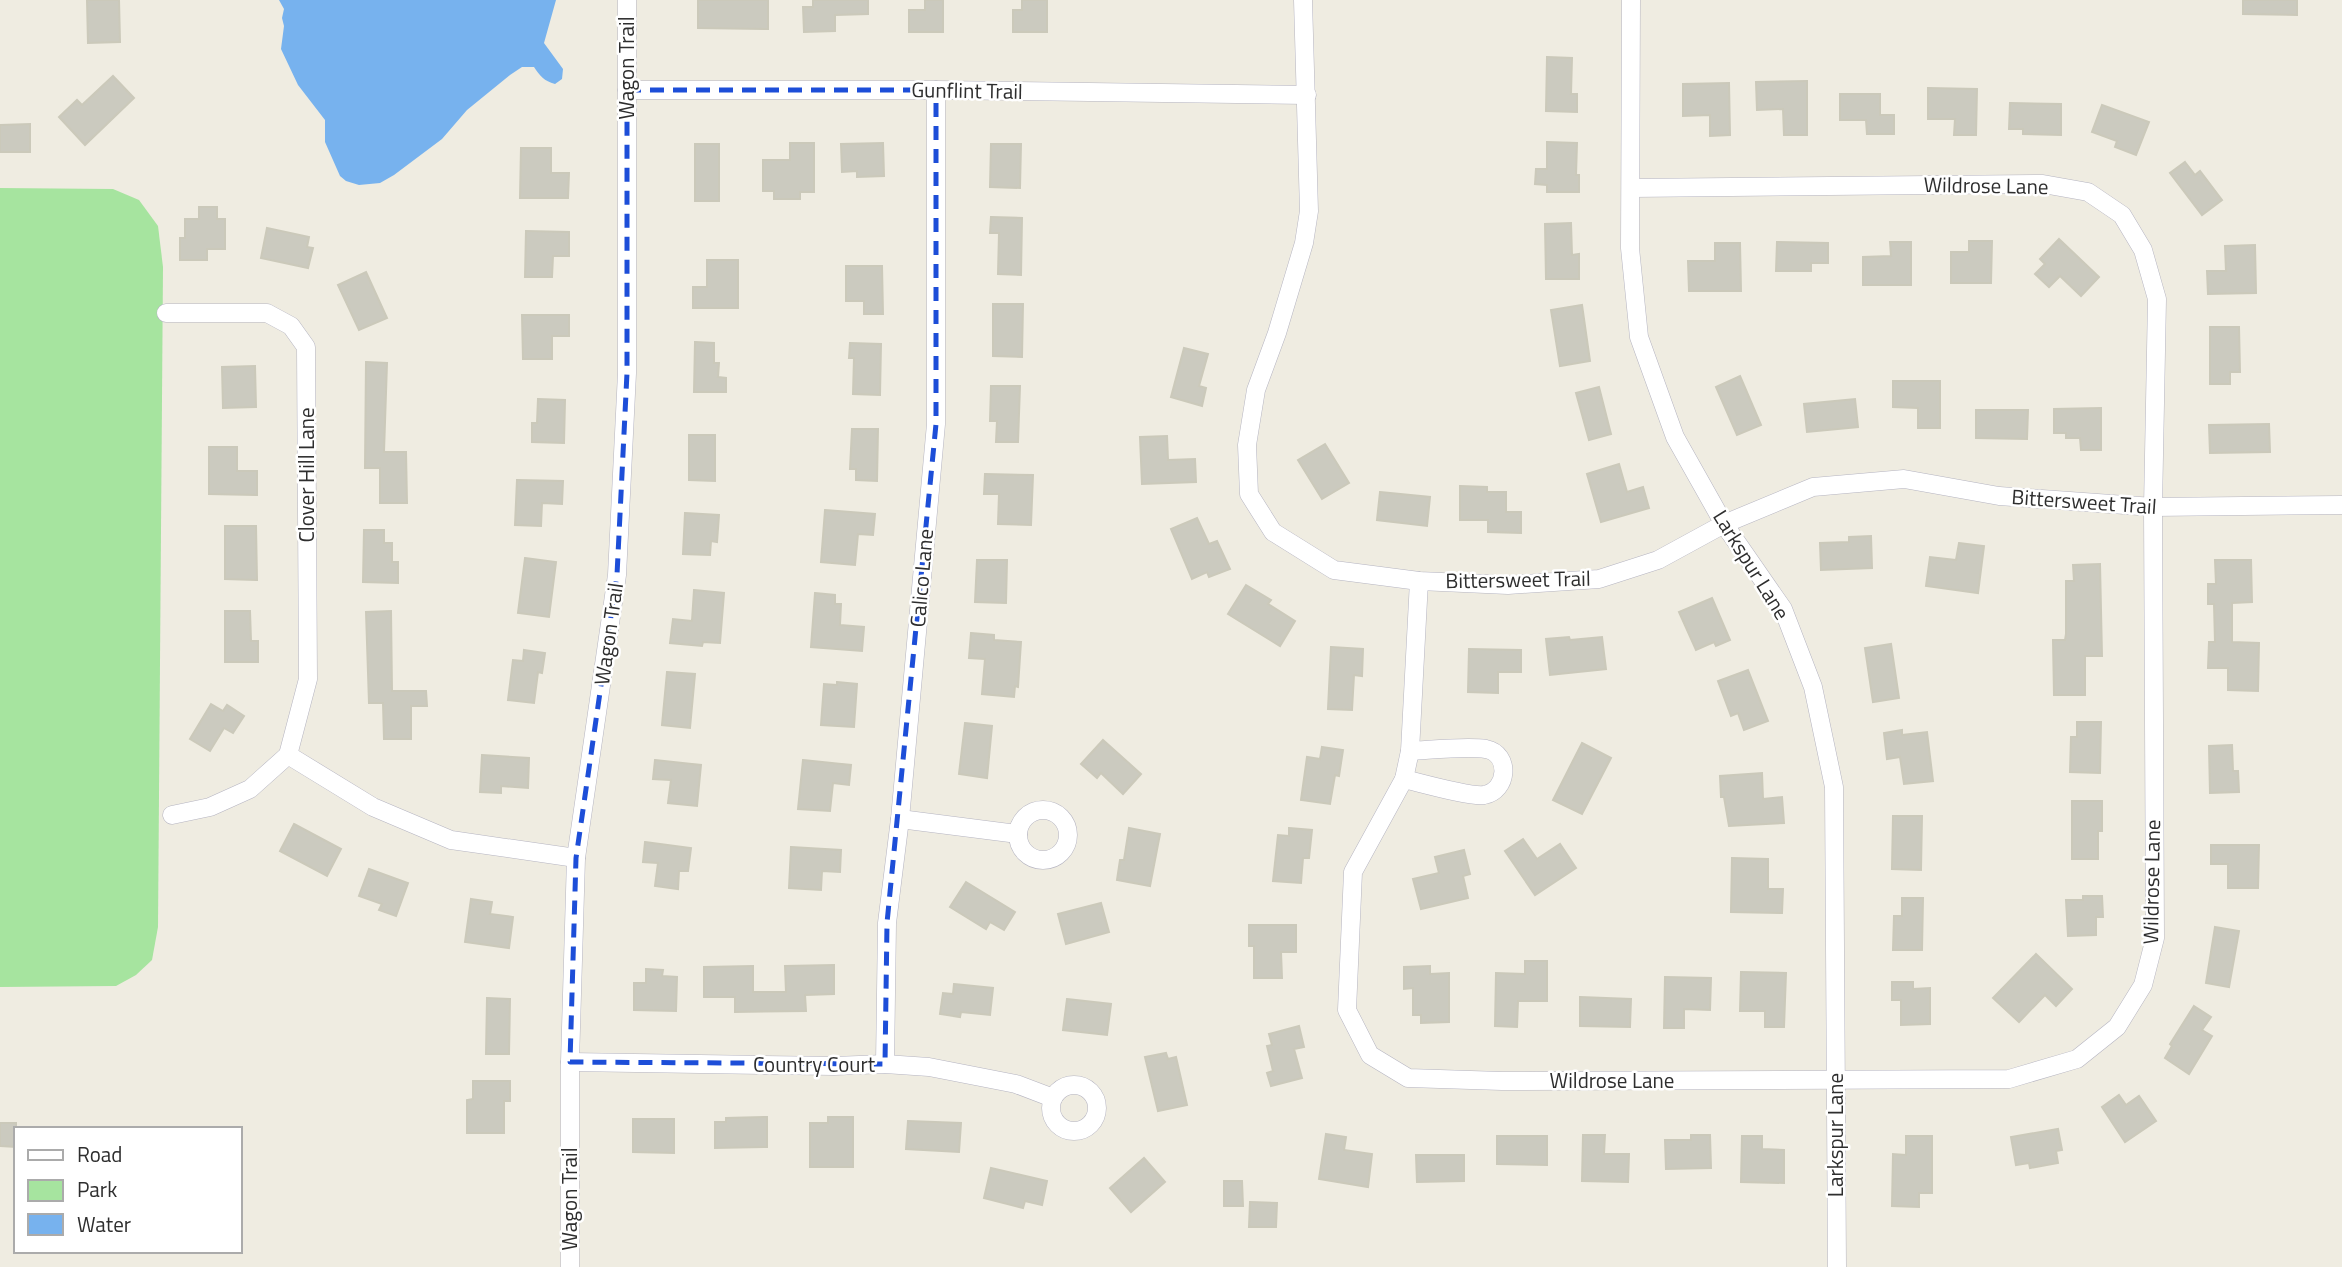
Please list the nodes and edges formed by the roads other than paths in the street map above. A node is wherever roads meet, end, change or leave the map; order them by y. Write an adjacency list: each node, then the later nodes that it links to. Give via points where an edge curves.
1 (627, 0): 4 (street, Wagon Trail)
2 (1303, 0): 6 (street, Bittersweet Trail)
3 (1631, 0): 7 (street, Larkspur Lane)
4 (627, 90): 5 (street, Gunflint Trail); 19 (street, Wagon Trail, via 627,373 617,575)
5 (936, 90): 6 (street, Gunflint Trail); 17 (street, Calico Lane, via 936,424)
6 (1307, 95): 12 (street, Bittersweet Trail, via 1310,211 1289,294 1256,390 1247,445 1248,494 1273,532 1334,569)
7 (1631, 188): 10 (street, Wildrose Lane, via 2043,184 2088,192 2122,215 2143,250 2157,299); 11 (street, Larkspur Lane, via 1630,248 1639,337 1675,437)
8 (166, 313): 14 (street, Clover Hill Lane, via 267,313 292,326 306,347 309,679)
9 (2342, 505): 10 (street, Bittersweet Trail)
10 (2152, 507): 11 (street, Bittersweet Trail, via 1999,496 1904,479 1813,486); 22 (street, Wildrose Lane, via 2155,938 2143,985 2117,1027 2077,1059 2009,1079)
11 (1724, 524): 12 (street, Bittersweet Trail, via 1658,560 1599,579 1508,585); 22 (street, Larkspur Lane, via 1783,609 1813,687 1834,787)
12 (1419, 581): 13 (street, Wildrose Lane)
13 (1410, 751): 15 (street, Wildrose Lane); 15 (street, via 1484,749 1498,756 1503,778 1494,791 1479,795)
14 (288, 755): 16 (street, via 250,789 210,807); 19 (street, via 373,807 451,840)
15 (1404, 779): 22 (street, Wildrose Lane, via 1353,872 1347,1010 1370,1055 1408,1077 1502,1082)
16 (172, 815)
17 (900, 819): 18 (street); 21 (street, Calico Lane, via 887,923)
18 (1018, 834)
19 (576, 858): 20 (street, Wagon Trail)
20 (570, 1062): 21 (street, Country Court); 24 (street, Wagon Trail)
21 (885, 1064): 23 (street, Country Court, via 974,1074)
22 (1836, 1079): 25 (street, Larkspur Lane)
23 (1053, 1098)
24 (570, 1267)
25 (1837, 1267)

